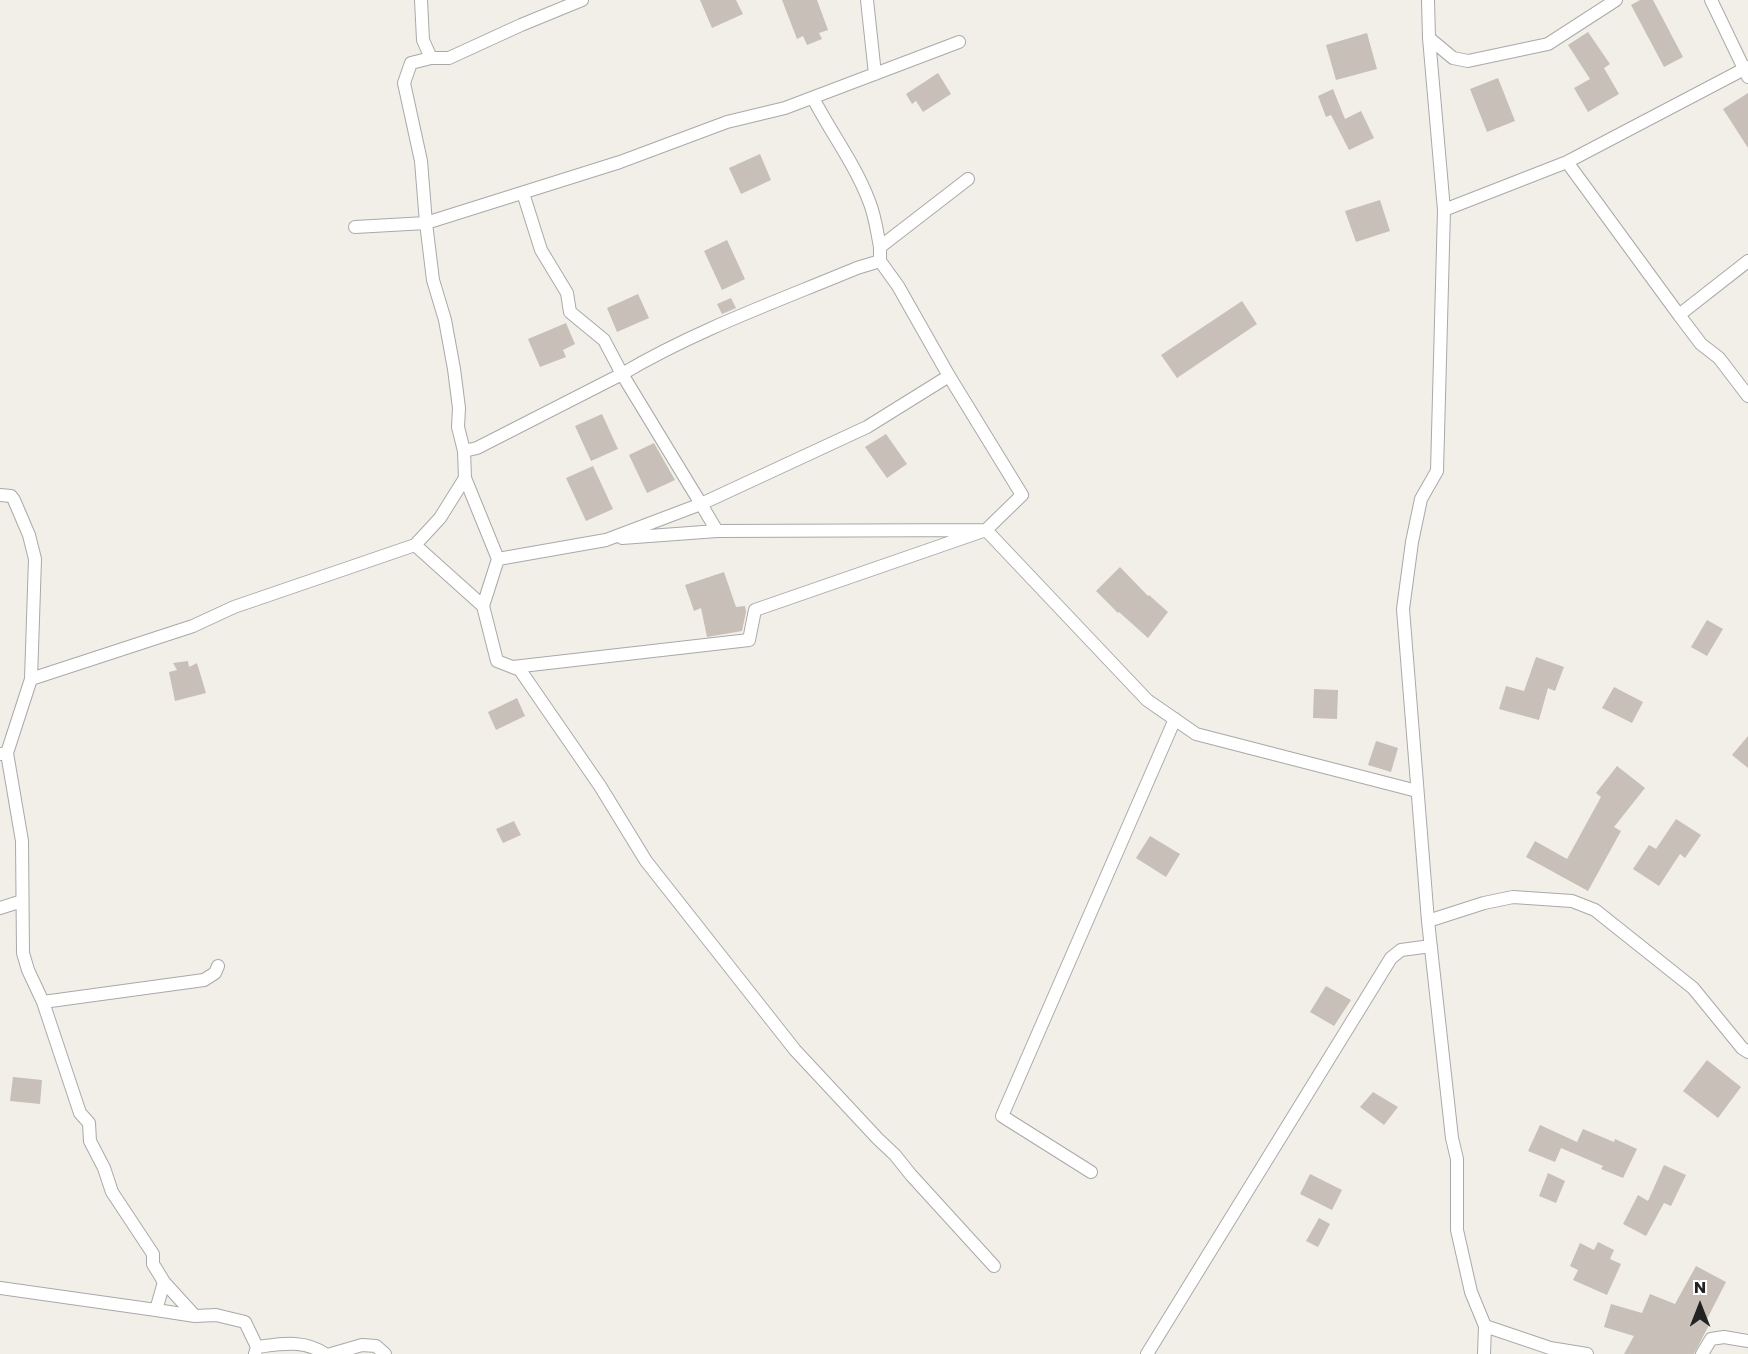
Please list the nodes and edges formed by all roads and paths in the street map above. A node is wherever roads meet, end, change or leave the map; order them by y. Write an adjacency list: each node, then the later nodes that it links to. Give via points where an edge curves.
1 (421, 0): 9 (street, via 423,40)
2 (582, 0): 9 (street, via 449,58)
3 (867, 0): 11 (street)
4 (1428, 0): 7 (street)
5 (1616, 0): 7 (street, via 1548,44 1468,61 1453,58)
6 (1712, 0): 10 (street)
7 (1429, 38): 16 (street)
8 (959, 42): 11 (street)
9 (431, 58): 17 (street, via 411,63 404,83 421,161)
10 (1746, 71): 13 (street)
11 (875, 74): 12 (street)
12 (813, 98): 15 (street, via 727,122); 19 (street, via 870,203)
13 (1567, 162): 16 (street); 22 (street)
14 (968, 178): 19 (street)
15 (524, 193): 17 (street); 23 (street, via 541,250 567,293 570,312 604,339)
16 (1444, 210): 40 (street, via 1437,471 1421,499 1403,609)
17 (426, 223): 18 (street); 26 (street, via 454,369 458,427)
18 (355, 226)
19 (880, 247): 20 (street)
20 (880, 261): 23 (street, via 694,336); 24 (street)
21 (1748, 261): 22 (street)
22 (1679, 315): 25 (street)
23 (622, 374): 26 (street); 29 (street)
24 (949, 376): 29 (street, via 867,427); 30 (street, via 1022,495)
25 (1748, 396)
26 (464, 451): 27 (street)
27 (465, 478): 33 (street, via 440,518); 34 (street)
28 (0, 495): 37 (street, via 14,500 35,559)
29 (701, 504): 31 (street); 32 (street)
30 (987, 530): 31 (street); 36 (street, via 755,610 749,640); 38 (street, via 1148,700)
31 (717, 531): 32 (street)
32 (606, 540): 34 (street)
33 (415, 545): 35 (street); 37 (street, via 234,607 193,626)
34 (498, 559): 35 (street)
35 (483, 606): 36 (street, via 497,661)
36 (513, 667): 49 (street, via 520,670 600,786 645,861 795,1050 896,1155)
37 (31, 679): 39 (street)
38 (1174, 719): 40 (street, via 1196,734); 48 (street, via 1002,1116)
39 (3, 754): 41 (street, via 22,841)
40 (1418, 791): 43 (street)
41 (22, 901): 42 (street); 46 (street, via 23,952)
42 (0, 908)
43 (1428, 921): 44 (street); 47 (street, via 1514,897 1572,901 1595,910 1694,988)
44 (1431, 946): 54 (street, via 1457,1159 1457,1230 1471,1292); 60 (street, via 1401,950 1391,958)
45 (218, 966): 46 (street, via 204,980)
46 (43, 1002): 50 (street, via 80,1113 89,1123 90,1141 112,1192 153,1254 153,1264)
47 (1748, 1052)
48 (1091, 1172)
49 (994, 1266)
50 (164, 1282): 52 (street); 53 (street)
51 (0, 1288): 52 (street)
52 (156, 1310): 53 (street)
53 (195, 1316): 56 (street, via 216,1315 245,1322)
54 (1485, 1326): 61 (street); 62 (street, via 1550,1348)
55 (1748, 1341): 63 (street, via 1711,1339)
56 (256, 1350): 57 (street, via 291,1342)
57 (324, 1354)
58 (331, 1354): 59 (street, via 362,1345 376,1346)
59 (385, 1354)
60 (1147, 1354)
61 (1484, 1354)
62 (1587, 1354)
63 (1702, 1354)

